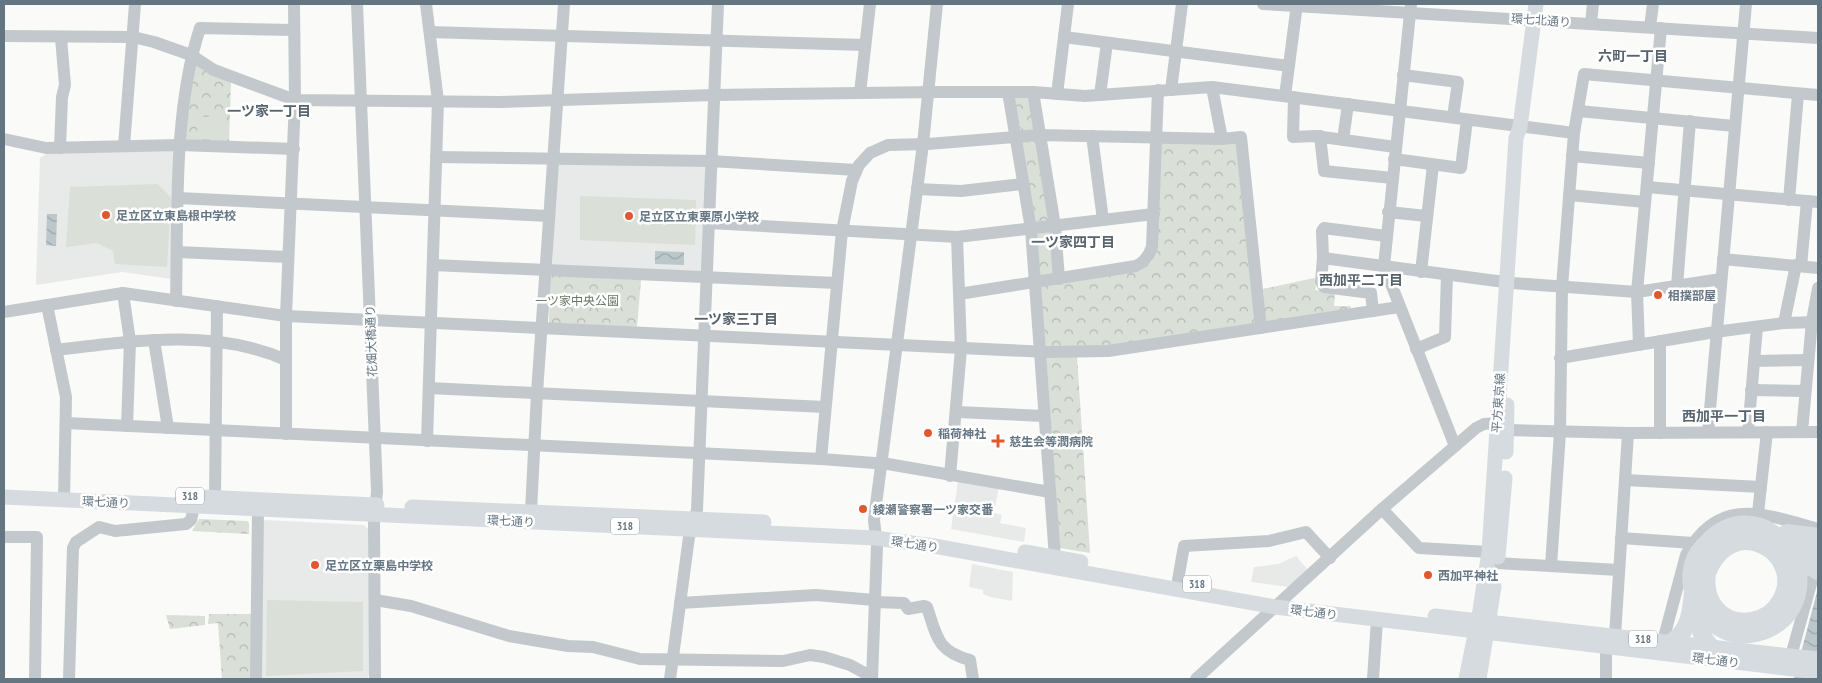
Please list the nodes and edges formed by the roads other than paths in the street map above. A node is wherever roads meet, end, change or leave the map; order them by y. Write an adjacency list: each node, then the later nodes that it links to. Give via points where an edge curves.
1 (135, 4): 28 (street)
2 (294, 4): 21 (street)
3 (357, 4): 53 (street, 花畑大橋通り)
4 (426, 4): 22 (street)
5 (564, 4): 25 (street)
6 (718, 4): 30 (street)
7 (870, 4): 32 (street)
8 (937, 4): 41 (street)
9 (1068, 4): 26 (street)
10 (1182, 4): 33 (street)
11 (1263, 4): 16 (street, 環七北通り)
12 (1536, 4): 18 (main road, 平方東京線)
13 (1593, 4): 19 (street)
14 (1653, 4): 20 (street)
15 (1746, 4): 23 (street)
16 (1297, 5): 17 (street, 環七北通り); 35 (street)
17 (1410, 8): 18 (street, 環七北通り); 36 (street)
18 (1534, 19): 19 (street, 環七北通り); 62 (main road, 平方東京線)
19 (1591, 23): 20 (street, 環七北通り)
20 (1655, 28): 23 (street, 環七北通り); 37 (street)
21 (294, 30): 34 (street, via 200,28); 51 (street)
22 (430, 32): 25 (street); 54 (street)
23 (1742, 33): 29 (street, 環七北通り); 39 (street)
24 (4, 36): 27 (street)
25 (562, 36): 30 (street); 52 (street)
26 (1064, 37): 31 (street); 45 (street)
27 (60, 38): 28 (street); 76 (street, via 64,85)
28 (133, 38): 34 (street); 75 (street)
29 (1813, 38)
30 (716, 41): 32 (street); 47 (street)
31 (1107, 43): 33 (street); 48 (street)
32 (865, 45): 44 (street)
33 (1176, 51): 35 (street); 40 (street)
34 (191, 55): 51 (street, via 214,70); 74 (street)
35 (1289, 66): 50 (street)
36 (1403, 75): 56 (street); 58 (street, via 1458,82)
37 (1656, 80): 39 (street); 57 (street, via 1584,74); 59 (street)
38 (1212, 87): 40 (street); 50 (street); 71 (street)
39 (1737, 88): 46 (street); 63 (street)
40 (1164, 90): 48 (street); 69 (street)
41 (928, 92): 42 (street); 44 (street); 73 (street)
42 (1008, 92): 43 (street); 68 (street)
43 (1033, 92): 45 (street); 65 (street)
44 (860, 93): 47 (street)
45 (1057, 94): 48 (street)
46 (1798, 94): 49 (street); 94 (street)
47 (714, 95): 52 (street); 82 (street)
48 (1100, 95)
49 (1818, 95)
50 (1290, 97): 55 (street); 67 (street, via 1294,137)
51 (295, 100): 53 (street); 77 (street)
52 (557, 100): 54 (street); 81 (street)
53 (361, 101): 54 (street); 98 (street, 花畑大橋通り)
54 (438, 102): 80 (street)
55 (1348, 104): 56 (street); 72 (street)
56 (1399, 110): 58 (street); 78 (street)
57 (1578, 111): 59 (street); 64 (street)
58 (1453, 117): 60 (street)
59 (1652, 118): 61 (street); 83 (street)
60 (1467, 120): 62 (street); 84 (street, via 1461,168)
61 (1690, 121): 63 (street); 90 (street)
62 (1520, 126): 64 (street); 128 (main road, 平方東京線, via 1522,139)
63 (1734, 126): 91 (street)
64 (1574, 133): 79 (street)
65 (1040, 135): 66 (street); 68 (street); 106 (street)
66 (1092, 136): 69 (street); 104 (street)
67 (1320, 136): 72 (street); 86 (street, via 1324,171)
68 (1015, 137): 73 (street); 87 (street)
69 (1156, 138): 71 (street); 101 (street)
70 (4, 139): 76 (street)
71 (1222, 139): 148 (street, via 1241,137)
72 (1343, 140): 78 (street)
73 (922, 144): 85 (street, via 879,148 870,153); 89 (street)
74 (180, 145): 75 (street); 77 (street); 93 (street)
75 (124, 146): 76 (street)
76 (60, 148)
77 (294, 149): 97 (street)
78 (1395, 154): 84 (street); 86 (street)
79 (1572, 156): 83 (street); 92 (street)
80 (436, 157): 81 (street); 99 (street)
81 (553, 158): 82 (street); 102 (street)
82 (711, 161): 85 (street); 105 (street)
83 (1649, 163): 88 (street)
84 (1433, 165): 103 (street)
85 (856, 170): 108 (street)
86 (1392, 178): 100 (street)
87 (1024, 184): 89 (street, via 961,191); 107 (street)
88 (1647, 187): 90 (street); 95 (street)
89 (917, 189): 109 (street)
90 (1684, 190): 91 (street); 129 (street)
91 (1728, 194): 94 (street); 115 (street)
92 (1569, 196): 95 (street); 130 (street)
93 (178, 198): 97 (street); 112 (street)
94 (1789, 200): 96 (street)
95 (1645, 202): 132 (street)
96 (1813, 202): 118 (street)
97 (291, 203): 98 (street); 113 (street)
98 (365, 207): 99 (street); 142 (street, 花畑大橋通り)
99 (435, 210): 102 (street); 116 (street)
100 (1388, 212): 103 (street); 110 (street)
101 (1154, 214): 104 (street); 124 (street, via 1152,246 1143,263)
102 (549, 216): 120 (street)
103 (1427, 216): 121 (street)
104 (1103, 220): 106 (street)
105 (708, 223): 108 (street); 123 (street)
106 (1055, 226): 107 (street); 124 (street)
107 (1032, 229): 111 (street); 127 (street)
108 (842, 232): 109 (street); 126 (street)
109 (910, 235): 111 (street); 157 (street)
110 (1386, 236): 114 (street, via 1324,228); 117 (street)
111 (956, 238): 134 (street)
112 (177, 252): 113 (street); 135 (street)
113 (288, 257): 141 (street)
114 (1323, 258): 117 (street); 139 (street, via 1321,282 1324,287 1371,293)
115 (1723, 259): 118 (street); 125 (street)
116 (433, 265): 120 (street); 145 (street)
117 (1384, 266): 121 (street); 138 (street)
118 (1799, 266): 119 (street); 144 (street)
119 (1818, 268)
120 (545, 270): 123 (street); 147 (street)
121 (1421, 272): 122 (street)
122 (1447, 274): 128 (street); 159 (street, via 1445,337)
123 (706, 278): 126 (street); 150 (street)
124 (1059, 279): 127 (street)
125 (1721, 279): 129 (street); 149 (street)
126 (837, 283): 155 (street)
127 (1036, 283): 134 (street); 161 (street)
128 (1509, 283): 130 (street); 176 (main road, 平方東京線)
129 (1677, 286): 132 (street)
130 (1562, 287): 132 (street); 162 (street)
131 (1818, 288): 143 (street)
132 (1637, 292): 156 (street)
133 (123, 293): 135 (street); 136 (street); 152 (street)
134 (959, 294): 158 (street)
135 (176, 301): 137 (street)
136 (47, 305): 140 (street); 160 (street)
137 (217, 306): 141 (street); 154 (street)
138 (1398, 307): 139 (street); 159 (street)
139 (1373, 311): 148 (street)
140 (4, 312)
141 (286, 316): 142 (street); 163 (street)
142 (370, 320): 145 (street); 188 (street, 花畑大橋通り)
143 (1815, 321): 144 (street); 164 (street)
144 (1784, 323): 146 (street)
145 (432, 324): 147 (street); 166 (street)
146 (1757, 327): 149 (street); 165 (street)
147 (542, 328): 150 (street); 169 (street)
148 (1261, 328): 161 (street, via 1108,351)
149 (1717, 332): 153 (street); 180 (street)
150 (704, 336): 155 (street); 170 (street)
151 (154, 340): 152 (street); 154 (street); 177 (street)
152 (130, 341): 160 (street); 175 (street)
153 (1660, 342): 156 (street); 186 (street)
154 (217, 343): 163 (street); 178 (street)
155 (831, 343): 157 (street); 171 (street)
156 (1639, 345): 162 (street)
157 (896, 346): 158 (street); 194 (street)
158 (961, 349): 161 (street); 172 (street)
159 (1416, 349): 191 (street)
160 (56, 350): 174 (street, via 66,397)
161 (1041, 352): 173 (street)
162 (1560, 358): 179 (street)
163 (286, 360): 187 (street)
164 (1808, 360): 165 (street); 168 (street)
165 (1754, 361): 167 (street)
166 (429, 388): 169 (street); 189 (street)
167 (1751, 390): 168 (street); 181 (street)
168 (1805, 391): 183 (street)
169 (537, 393): 170 (street); 190 (street)
170 (701, 402): 171 (street); 192 (street)
171 (825, 407): 193 (street)
172 (957, 412): 173 (street); 195 (street)
173 (1044, 416): 199 (street)
174 (66, 423): 175 (street); 200 (street)
175 (127, 426): 177 (street)
176 (1501, 427): 179 (street); 191 (street, via 1480,425); 218 (main road, 平方東京線, via 1503,514)
177 (168, 428): 178 (street)
178 (218, 430): 187 (street); 202 (street)
179 (1560, 432): 185 (street); 220 (street)
180 (1708, 432): 181 (street); 186 (street)
181 (1748, 432): 182 (street)
182 (1767, 432): 183 (street); 197 (street)
183 (1802, 432): 184 (street)
184 (1818, 432)
185 (1628, 433): 186 (street); 196 (street)
186 (1660, 433)
187 (286, 434): 188 (street)
188 (375, 438): 189 (street); 206 (street, 花畑大橋通り)
189 (428, 441): 190 (street)
190 (534, 446): 192 (street); 207 (street)
191 (1455, 446): 204 (street)
192 (699, 455): 193 (street); 209 (street)
193 (821, 459): 194 (street)
194 (880, 464): 195 (street); 211 (street)
195 (950, 476): 199 (street)
196 (1625, 480): 197 (street); 214 (street)
197 (1761, 487): 208 (street)
198 (4, 488): 200 (main road, 環七通り / 318)
199 (1050, 492): 216 (street)
200 (64, 495): 201 (main road, 環七通り / 318); 202 (main road, 環七通り / 318); 203 (main road, 環七通り / 318)
201 (4, 497)
202 (215, 498): 206 (main road, 環七通り / 318)
203 (194, 507): 205 (main road, 環七通り / 318); 239 (street, via 191,520 186,524 115,531 99,527 76,542)
204 (1382, 509): 217 (street); 218 (street, via 1419,548)
205 (258, 510): 206 (main road, 環七通り / 318); 240 (street)
206 (376, 510): 207 (main road, 環七通り / 318); 209 (main road, 環七通り / 318); 224 (street, 花畑大橋通り)
207 (532, 511): 209 (main road, 環七通り / 318)
208 (1758, 513): 210 (street); 215 (street, via 1740,513 1717,520 1709,525)
209 (693, 523): 211 (main road, 環七通り / 318); 226 (street)
210 (1818, 529)
211 (874, 533): 216 (main road, 環七通り / 318); 225 (street); 227 (main road, 環七通り / 318, via 934,546)
212 (4, 537): 238 (street, via 37,537)
213 (1818, 537): 215 (highway, via 1796,536 1759,523 1741,522 1716,533)
214 (1621, 538): 215 (street); 221 (street)
215 (1701, 545): 215 (highway, via 1724,530 1745,525 1765,528 1782,540 1798,574 1796,596 1787,615 1769,629 1744,635 1719,629 1710,622 1702,614 1693,592 1694,565); 219 (highway, via 1729,532 1752,530 1789,541); 231 (highway, via 1686,628)
216 (1055, 558): 223 (main road, 環七通り / 318)
217 (1330, 558): 223 (street, via 1306,532 1269,541 1184,546); 227 (street)
218 (1492, 558): 220 (street); 229 (main road, 平方東京線)
219 (1818, 558): 235 (street)
220 (1551, 566): 221 (street)
221 (1618, 570): 230 (street)
222 (1818, 571): 232 (highway, via 1784,551 1755,541 1745,540 1736,542 1720,550 1714,555 1708,570 1707,578 1706,586 1708,596 1725,616 1752,621 1769,614 1784,591 1784,573 1772,550 1745,541 1727,546 1715,556 1711,563 1709,569 1706,576 1700,630)
223 (1178, 580): 227 (main road, 環七通り / 318)
224 (375, 600): 234 (street, via 411,606 509,636 593,648 640,659); 241 (street, 花畑大橋通り)
225 (874, 601): 226 (street, via 816,595); 237 (street); 243 (street, via 904,603 908,609 927,607 938,640 951,655 970,660)
226 (680, 603): 234 (street)
227 (1280, 603): 228 (main road, 環七通り / 318); 229 (main road, 環七通り / 318); 244 (street)
228 (1377, 620): 229 (main road, 環七通り / 318); 245 (street)
229 (1483, 627): 230 (main road, 環七通り / 318); 246 (main road, 平方東京線); 247 (main road, 平方東京線)
230 (1610, 641): 231 (main road, 環七通り / 318); 235 (main road, 環七通り / 318); 248 (street)
231 (1667, 642): 232 (main road, 環七通り / 318)
232 (1710, 646): 235 (main road, 環七通り / 318)
233 (1818, 659): 235 (main road, 環七通り / 318)
234 (673, 660): 237 (street, via 729,658 783,661 824,657 850,665); 242 (street)
235 (1791, 666): 236 (main road, 環七通り / 318)
236 (1818, 672)
237 (872, 678)
238 (35, 679)
239 (69, 679)
240 (256, 679)
241 (374, 679)
242 (670, 679)
243 (973, 679)
244 (1196, 679)
245 (1373, 679)
246 (1466, 679)
247 (1479, 679)
248 (1606, 679)

